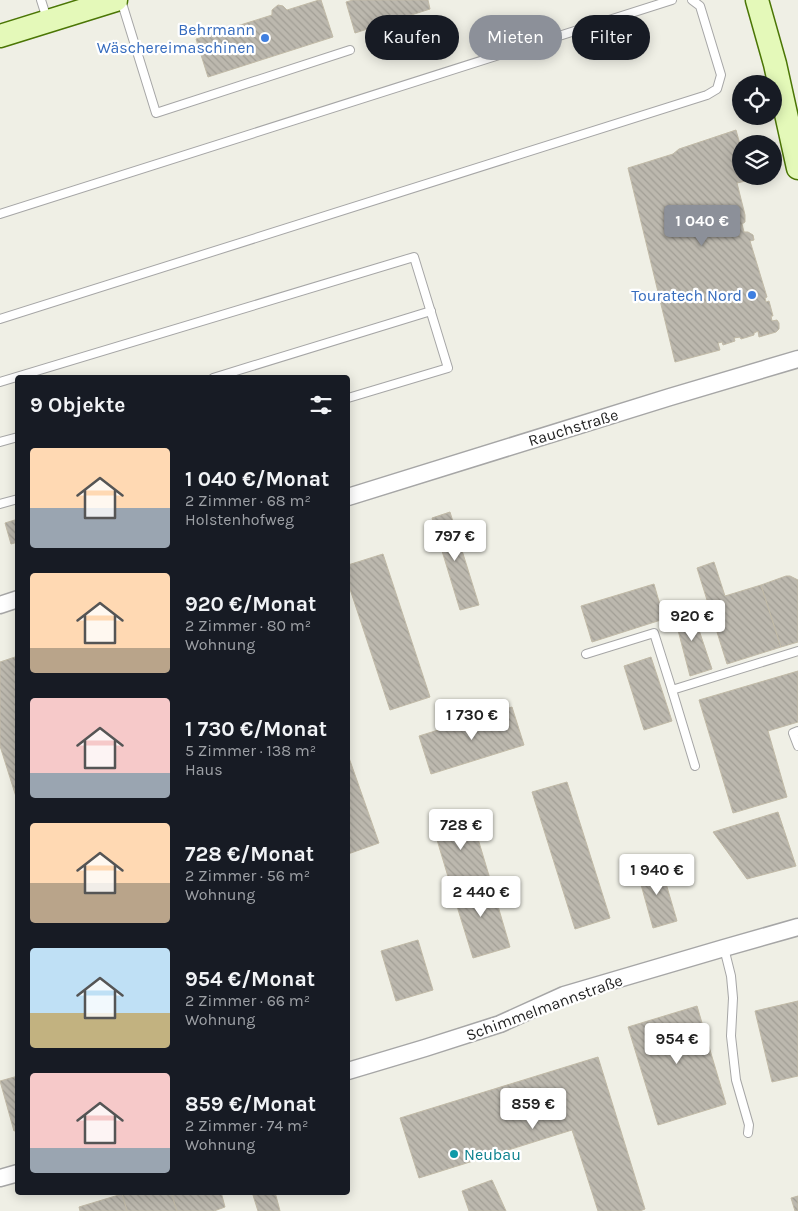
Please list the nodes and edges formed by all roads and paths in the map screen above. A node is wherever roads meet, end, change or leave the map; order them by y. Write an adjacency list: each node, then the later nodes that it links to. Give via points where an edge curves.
1 (116, 0): 6 (main road)
2 (121, 0): 8 (lane, via 156,113)
3 (672, 0): 11 (lane)
4 (692, 0): 13 (lane, via 700,6 721,75 717,88 707,95)
5 (758, 0): 9 (main road)
6 (45, 10): 7 (main road)
7 (0, 36)
8 (350, 50)
9 (795, 145): 10 (main road)
10 (798, 168)
11 (0, 214)
12 (431, 311): 15 (lane, via 414,257); 16 (lane); 19 (lane, via 448,368)
13 (0, 319)
14 (798, 359): 22 (street, Rauchstraße)
15 (23, 375)
16 (223, 375)
17 (15, 377): 18 (lane)
18 (0, 382)
19 (350, 397)
20 (15, 438): 21 (lane)
21 (0, 442)
22 (350, 496)
23 (15, 499): 24 (lane)
24 (0, 504)
25 (15, 600): 26 (street)
26 (0, 604)
27 (798, 650): 29 (lane)
28 (586, 654): 29 (lane, via 654,633)
29 (672, 690): 32 (lane)
30 (798, 731): 31 (lane, via 793,733)
31 (798, 746)
32 (695, 766)
33 (798, 927): 34 (street, Schimmelmannstraße)
34 (724, 948): 35 (street, Schimmelmannstraße, via 564,996 500,1024); 36 (lane, via 731,976 731,1036 736,1080 749,1126)
35 (350, 1070)
36 (748, 1133)
37 (15, 1174): 38 (street)
38 (0, 1178)

